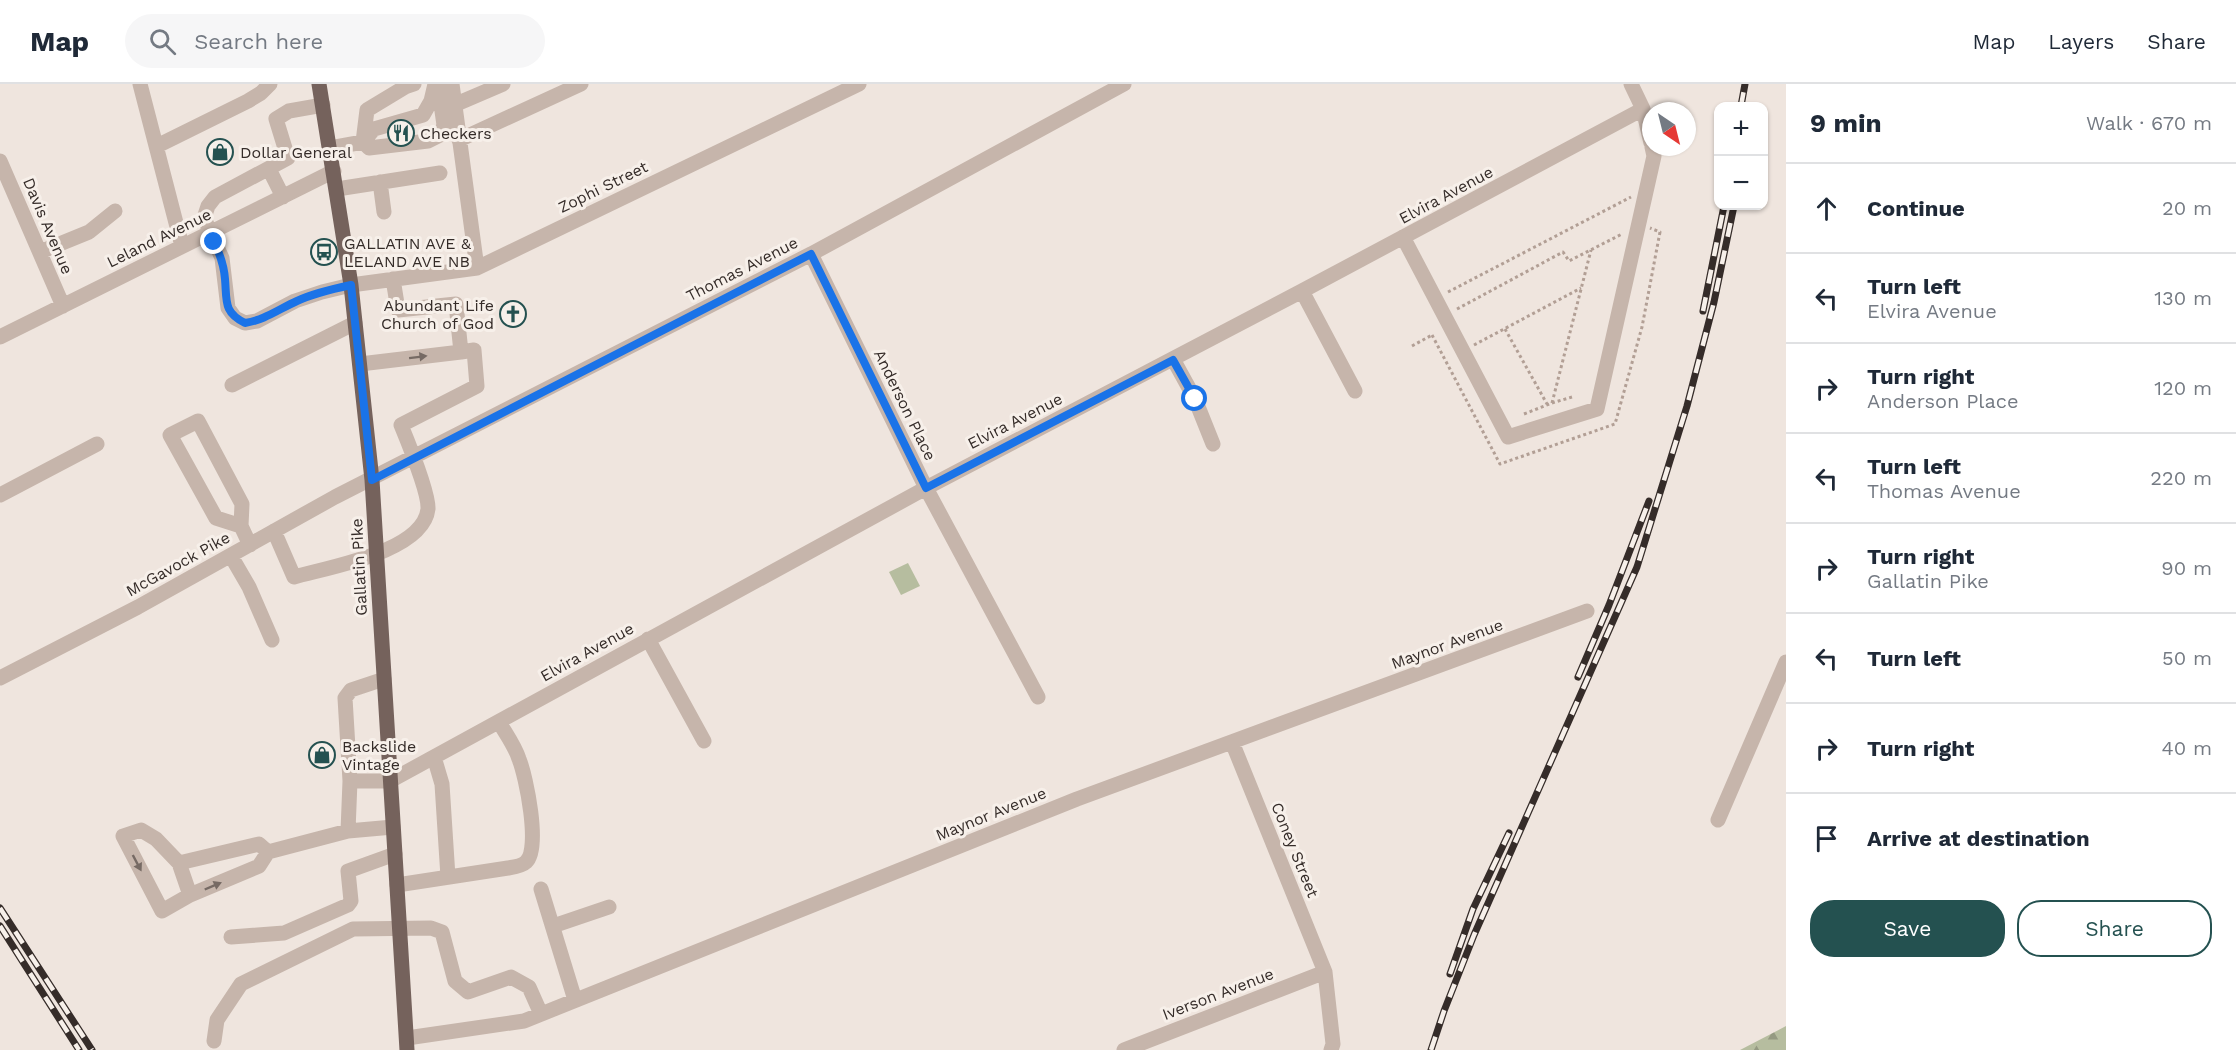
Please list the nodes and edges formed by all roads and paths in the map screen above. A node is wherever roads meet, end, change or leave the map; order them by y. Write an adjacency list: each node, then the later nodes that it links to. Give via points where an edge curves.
1 (270, 84): 18 (street, via 248,101)
2 (319, 84): 12 (main road, Gallatin Pike)
3 (414, 84): 17 (street, via 368,110)
4 (436, 84): 17 (street, via 423,115 374,129); 17 (street, via 444,125 440,135 428,141 369,148)
5 (452, 84): 13 (street)
6 (503, 84): 13 (street)
7 (581, 84): 16 (street)
8 (860, 84): 39 (street, Zophi Street)
9 (1124, 84): 38 (street, Thomas Avenue)
10 (143, 85): 18 (street)
11 (1633, 87): 14 (street)
12 (323, 105): 19 (main road, Gallatin Pike); 22 (street, via 290,111 276,119 288,158)
13 (454, 105): 16 (street)
14 (1642, 107)
15 (1642, 110): 34 (street, Elvira Avenue)
16 (459, 140): 39 (street)
17 (363, 142): 19 (street)
18 (157, 146): 35 (street)
19 (330, 148): 23 (main road, Gallatin Pike)
20 (1654, 156): 34 (street, via 1597,409 1508,437)
21 (0, 161): 37 (street, Davis Avenue)
22 (269, 169): 27 (street); 32 (street, via 215,196 204,218)
23 (334, 171): 26 (main road, Gallatin Pike); 27 (street, Leland Avenue)
24 (440, 173): 25 (street)
25 (380, 182): 26 (street); 30 (street)
26 (337, 189): 41 (main road, Gallatin Pike)
27 (283, 196): 32 (street, Leland Avenue)
28 (1634, 196): 44 (path)
29 (115, 211): 37 (street, via 89,232)
30 (384, 212)
31 (1651, 218): 50 (path, via 1648,228 1660,232 1642,327 1615,424 1500,464)
32 (211, 232): 35 (street, Leland Avenue); 41 (street, Zophi Street, via 222,258 228,308 245,323 263,319 317,293)
33 (1625, 232): 36 (path)
34 (1403, 237): 43 (street, Elvira Avenue)
35 (182, 246): 45 (street, Leland Avenue)
36 (1591, 250): 42 (path); 46 (path, via 1569,261 1563,252)
37 (40, 252): 45 (street, Davis Avenue)
38 (811, 254): 64 (street, Thomas Avenue); 66 (street, Anderson Place)
39 (477, 267): 40 (street, Zophi Street)
40 (393, 279): 41 (street, Zophi Street); 54 (street, via 398,310 456,304)
41 (351, 285): 47 (main road, Gallatin Pike)
42 (1581, 288): 48 (path); 60 (path)
43 (1302, 291): 55 (street, Elvira Avenue); 58 (street)
44 (1443, 294)
45 (63, 306): 51 (street, Leland Avenue)
46 (1453, 311)
47 (355, 323): 56 (main road, Gallatin Pike); 57 (street)
48 (1505, 329): 53 (path); 60 (path)
49 (1438, 331): 50 (path)
50 (1432, 334): 52 (path)
51 (0, 337)
52 (1412, 346)
53 (1471, 347)
54 (461, 352): 56 (street, one-way to 54); 64 (street, via 474,350 477,386 401,425)
55 (1173, 360): 63 (street, via 1195,399); 66 (street, Elvira Avenue)
56 (360, 364): 65 (main road, Gallatin Pike)
57 (232, 385)
58 (1355, 391)
59 (1572, 397): 60 (path)
60 (1550, 404): 61 (path)
61 (1524, 414)
62 (97, 444): 67 (street)
63 (1212, 444)
64 (414, 458): 65 (street, Thomas Avenue); 71 (street, via 428,507 424,524 403,543)
65 (372, 480): 69 (street, McGavock Pike); 71 (main road, Gallatin Pike)
66 (926, 488): 74 (street, Elvira Avenue); 79 (street, Anderson Place)
67 (0, 495)
68 (241, 526): 68 (street, via 242,504 198,420 170,435 216,518); 70 (street)
69 (274, 531): 70 (street, McGavock Pike); 71 (street, via 294,578)
70 (250, 545): 72 (street, McGavock Pike)
71 (376, 554): 78 (main road, Gallatin Pike)
72 (231, 556): 75 (street); 77 (street, McGavock Pike)
73 (1587, 611): 82 (street, Maynor Avenue)
74 (648, 639): 80 (street, Elvira Avenue); 81 (street)
75 (272, 640)
76 (1786, 662): 86 (street)
77 (0, 678)
78 (384, 679): 84 (street, via 346,694); 85 (main road, Gallatin Pike)
79 (1038, 697)
80 (499, 722): 83 (street, Elvira Avenue); 92 (street, via 524,771 533,839 530,857 521,865)
81 (704, 741)
82 (1232, 742): 100 (street, Coney Street); 101 (street, Maynor Avenue, via 1077,799)
83 (434, 757): 85 (street, Elvira Avenue); 92 (street, via 442,784)
84 (350, 781): 85 (street); 88 (street)
85 (390, 781): 87 (main road, Gallatin Pike)
86 (1718, 820)
87 (393, 827): 88 (street); 90 (main road, Gallatin Pike)
88 (348, 831): 89 (street)
89 (268, 852): 91 (street, via 259,844); 95 (street, one-way to 89, via 259,866)
90 (394, 854): 93 (main road, Gallatin Pike); 99 (street, via 348,871 348,905 284,933)
91 (179, 863): 95 (street); 95 (street, one-way to 95, via 156,839 141,830 123,836 162,911)
92 (448, 877): 93 (street)
93 (397, 885): 98 (main road, Gallatin Pike)
94 (541, 889): 97 (street)
95 (190, 895)
96 (609, 907): 97 (street)
97 (553, 926): 101 (street)
98 (400, 928): 102 (street, via 442,932 455,981 468,992 511,977 529,987); 104 (street, via 353,929 241,984 217,1020); 105 (main road, Gallatin Pike)
99 (231, 937)
100 (1325, 972): 107 (street, Iverson Avenue); 108 (street, Coney Street)
101 (575, 1000): 102 (street, Maynor Avenue)
102 (541, 1014): 103 (street, Maynor Avenue, via 524,1021)
103 (441, 1034): 105 (street, Maynor Avenue); 106 (street)
104 (214, 1041)
105 (407, 1044)
106 (440, 1050)
107 (1124, 1050)
108 (1331, 1050)

